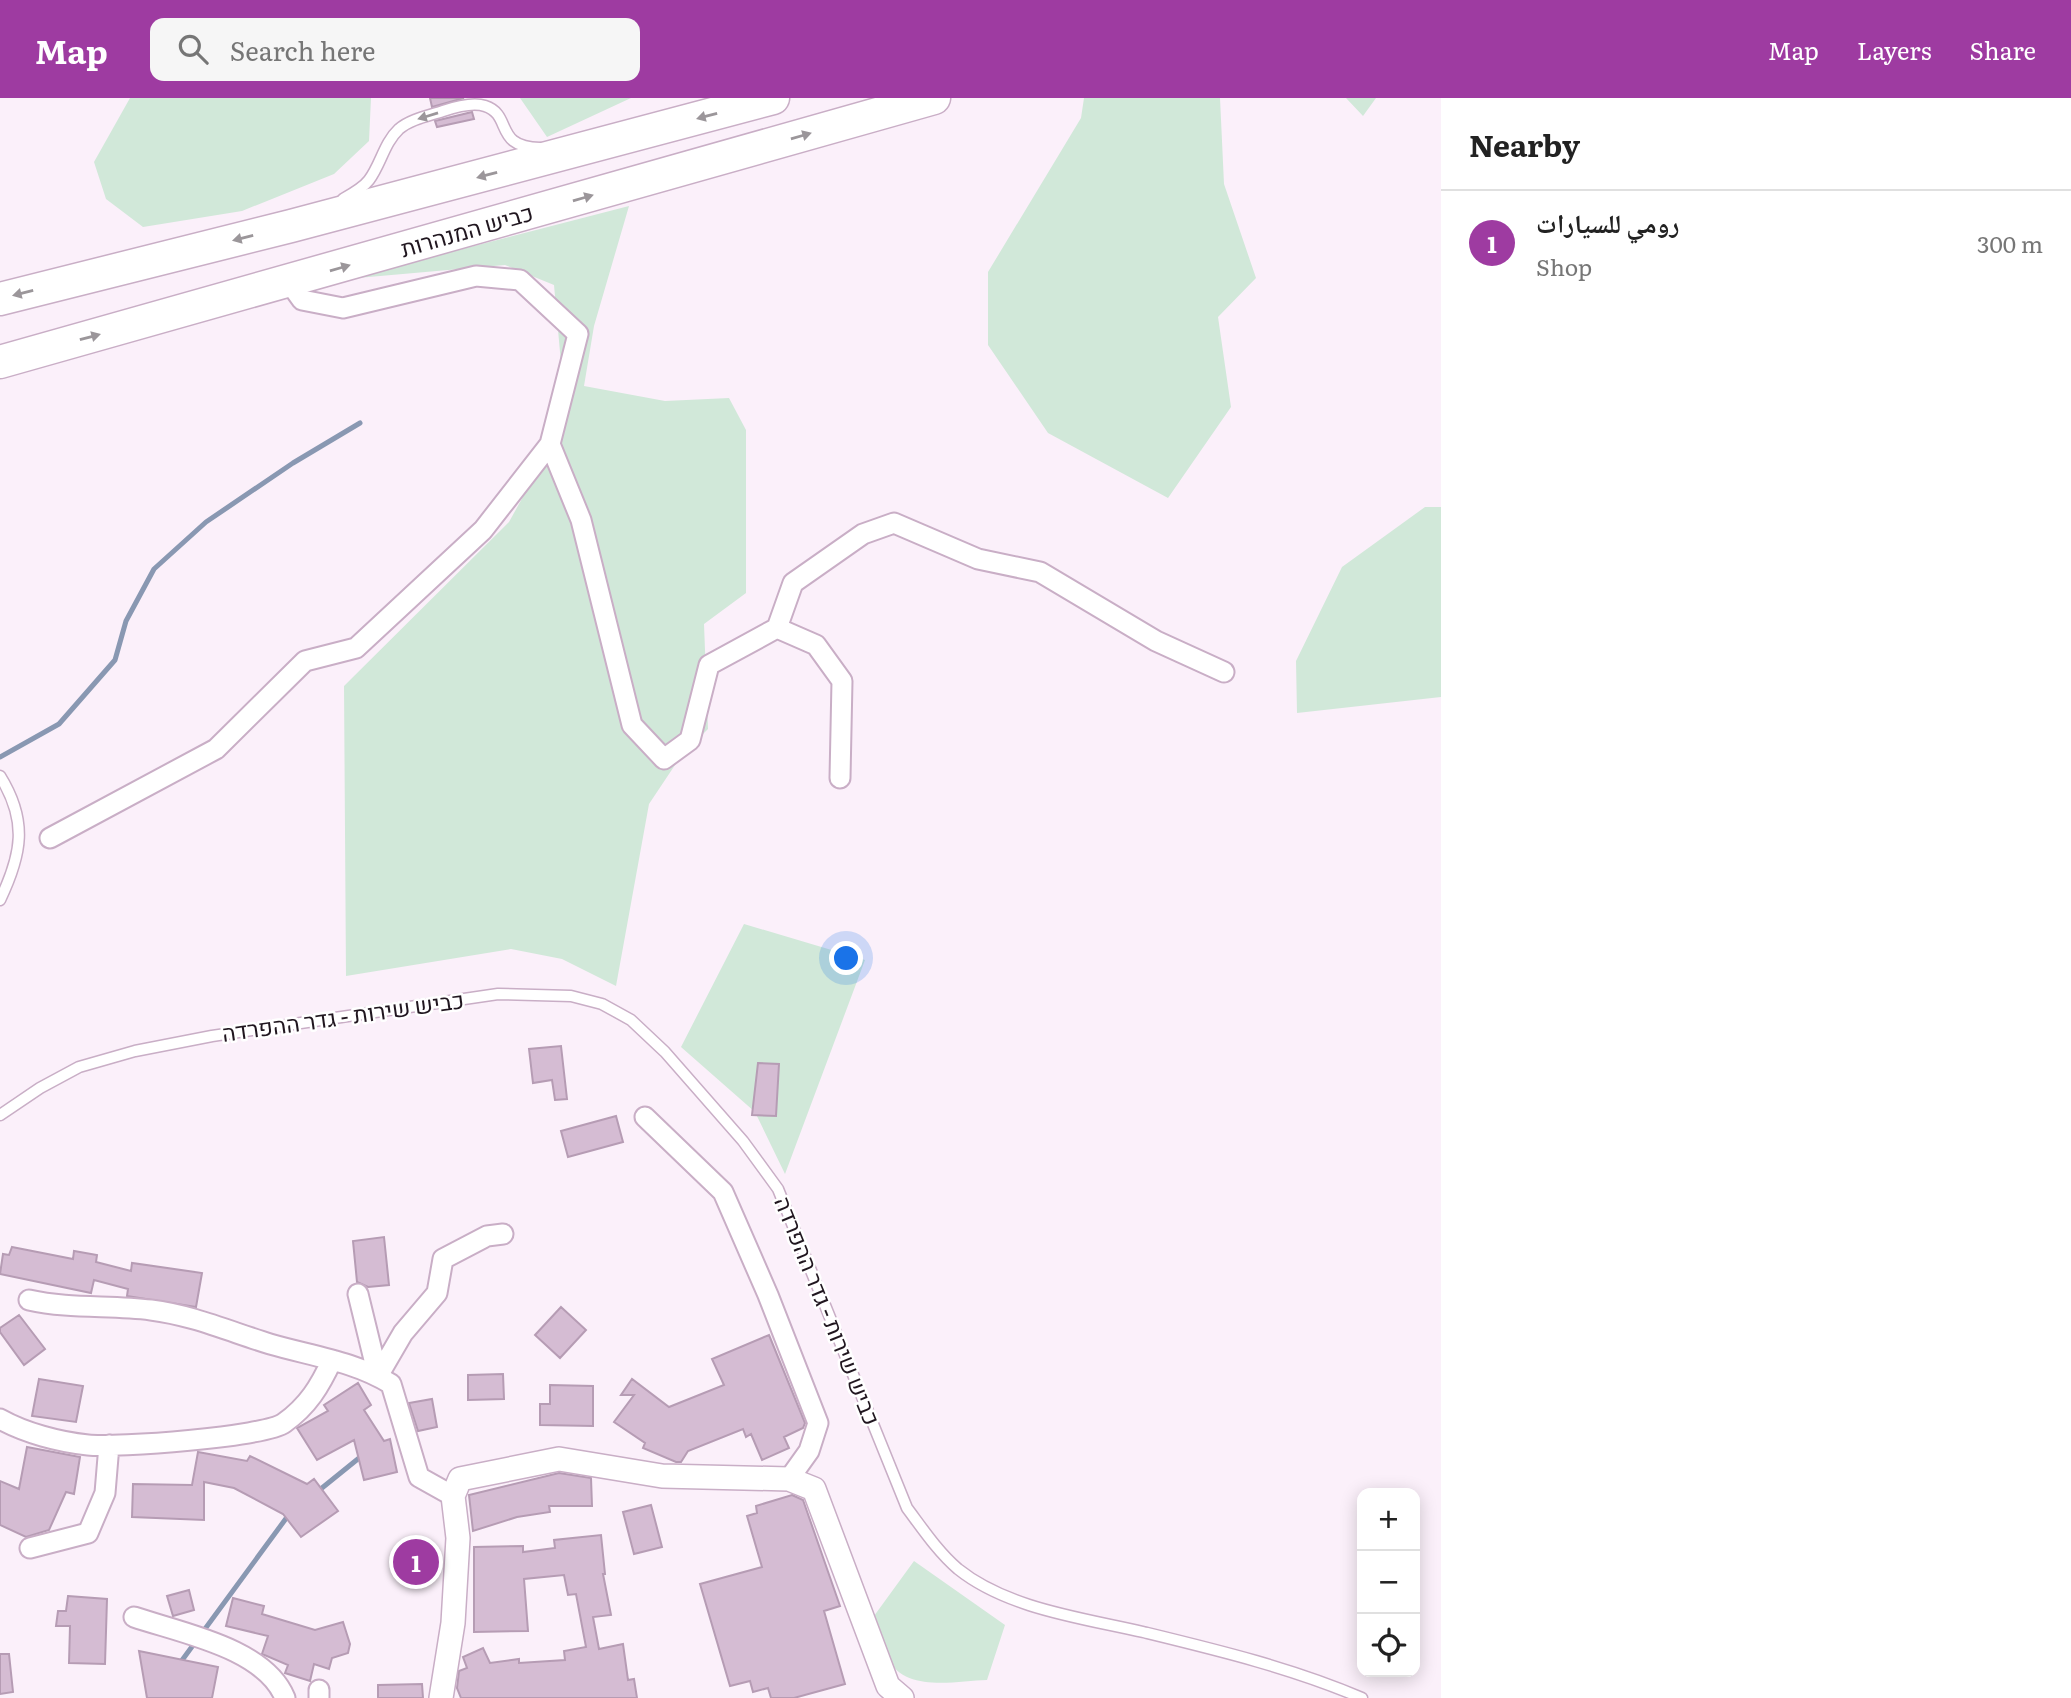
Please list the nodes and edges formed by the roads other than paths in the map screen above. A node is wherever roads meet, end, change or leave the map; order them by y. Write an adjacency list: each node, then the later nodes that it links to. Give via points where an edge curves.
1 (773, 98): 3 (highway, כביש המנהרות, one-way to 3)
2 (934, 98): 5 (highway, כביש המנהרות, one-way to 2)
3 (596, 147): 4 (highway, כביש המנהרות, one-way to 4); 4 (lane, one-way to 4, via 528,148 511,140 488,107 478,104 449,109 405,124 387,144 369,181)
4 (291, 226): 6 (highway, כביש המנהרות, one-way to 6)
5 (289, 282): 7 (highway, כביש המנהרות, one-way to 5); 8 (street, via 302,300 343,308 477,276 520,280 578,334)
6 (0, 299)
7 (0, 362)
8 (550, 444): 9 (street, via 581,520 632,725 664,759 690,740 709,665); 13 (street, via 483,530 356,648 305,661 216,749)
9 (777, 628): 10 (street, via 793,583 863,534 894,523 978,559 1040,572 1156,641); 12 (street, via 816,645 842,681)
10 (1224, 672)
11 (0, 776): 14 (lane, via 19,819 19,845)
12 (840, 778)
13 (50, 838)
14 (0, 900)
15 (0, 1115): 31 (lane, כביש שירות - גדר ההפרדה, via 79,1067 212,1036 498,994 571,996 602,1004 631,1020 665,1052 743,1141 778,1189 907,1507 958,1569 1003,1595 1226,1652)
16 (645, 1117): 24 (street, via 723,1192 768,1295 818,1423 809,1451)
17 (503, 1234): 21 (street, via 487,1236 443,1259 437,1293 403,1333)
18 (358, 1294): 21 (street)
19 (29, 1300): 20 (street, via 151,1310)
20 (331, 1360): 21 (street); 23 (street, via 318,1393 282,1425 251,1434)
21 (378, 1376): 25 (street, via 391,1384 419,1477)
22 (0, 1419): 23 (street, via 32,1432 87,1445)
23 (109, 1445): 26 (street, via 104,1493 88,1533)
24 (789, 1479): 25 (street, via 662,1476 559,1459 460,1479); 28 (street, via 814,1489)
25 (453, 1496): 30 (street, via 457,1550 453,1623)
26 (30, 1548)
27 (134, 1617): 29 (street, via 224,1647 258,1664 278,1681)
28 (893, 1694)
29 (285, 1698)
30 (441, 1698)
31 (1362, 1698)

